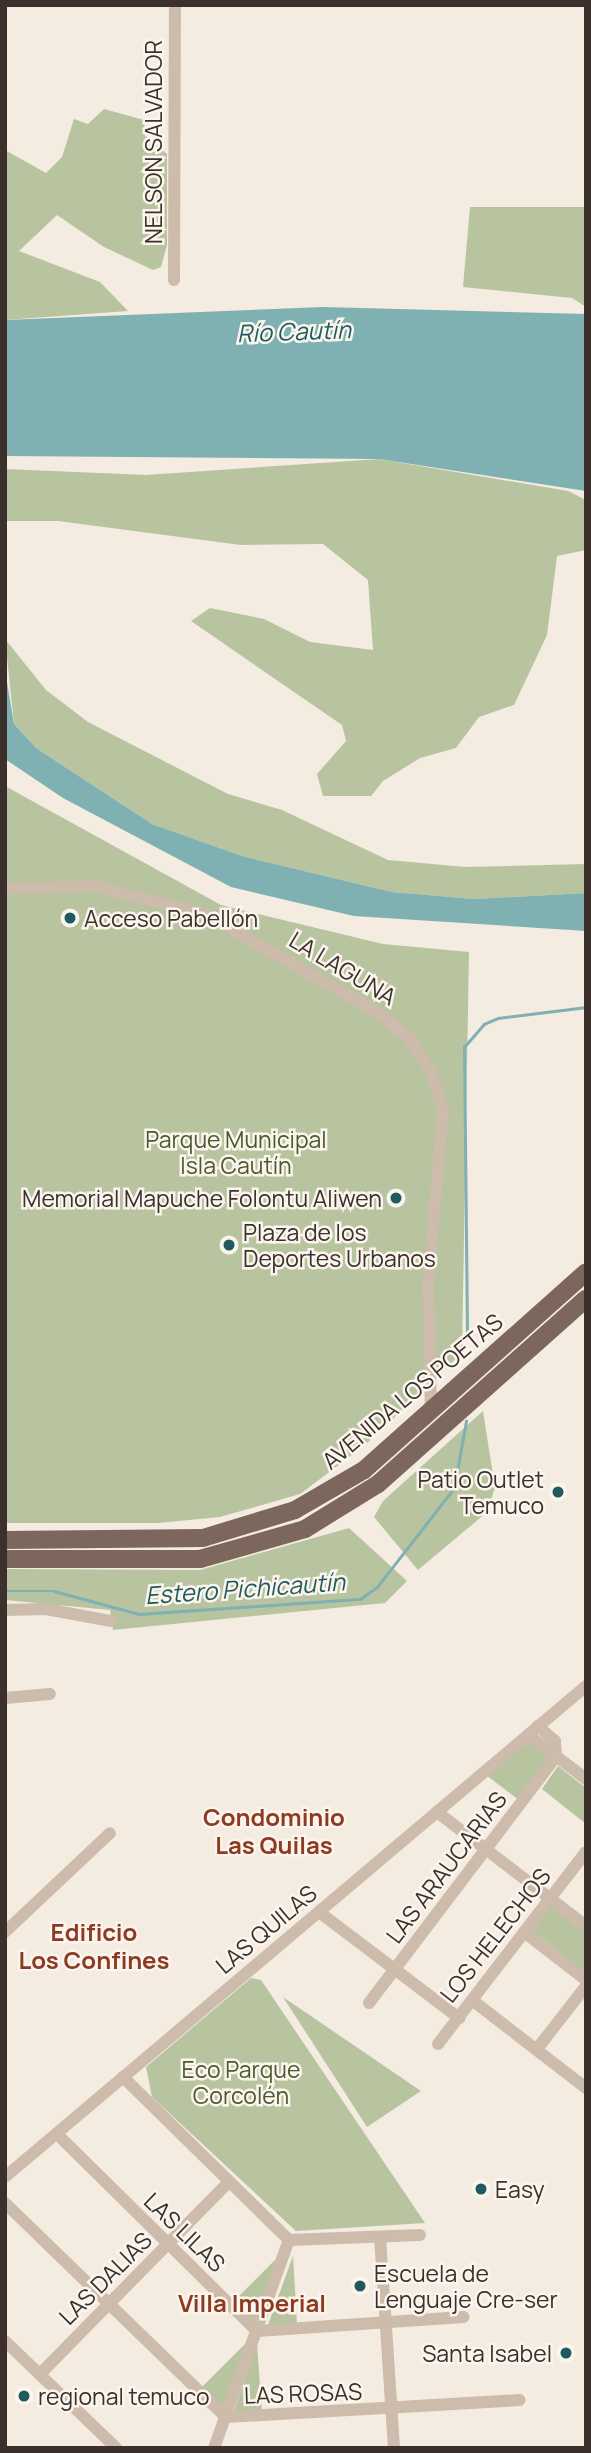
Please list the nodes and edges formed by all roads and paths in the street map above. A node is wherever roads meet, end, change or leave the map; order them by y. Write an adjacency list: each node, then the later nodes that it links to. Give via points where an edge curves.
1 (175, 5): 2 (street, NELSON SALVADOR)
2 (174, 280)
3 (5, 889): 8 (street, LA LAGUNA, via 94,886 205,914 377,1012 409,1038 431,1072 443,1111 428,1281)
4 (586, 1272): 8 (main road, AVENIDA LOS POETAS)
5 (586, 1299): 7 (main road, AVENIDA LOS POETAS)
6 (569, 1327): 7 (main road)
7 (492, 1383): 10 (main road, AVENIDA LOS POETAS, via 379,1483 321,1521 270,1543 164,1562)
8 (431, 1411): 9 (main road, AVENIDA LOS POETAS, via 331,1492 244,1530 182,1540)
9 (5, 1540)
10 (5, 1559)
11 (5, 1610): 12 (street, via 46,1609)
12 (110, 1621)
13 (586, 1686): 16 (street, LAS QUILAS)
14 (50, 1694): 15 (street)
15 (5, 1698)
16 (538, 1726): 17 (street, LAS QUILAS); 18 (street, via 555,1741)
17 (527, 1735): 18 (street); 20 (street, LAS QUILAS)
18 (556, 1756): 19 (street); 22 (street, LAS ARAUCARIAS)
19 (586, 1779)
20 (437, 1812): 22 (street); 25 (street, LAS QUILAS)
21 (110, 1833): 27 (street)
22 (486, 1850): 24 (street); 29 (street, LAS ARAUCARIAS)
23 (586, 1852): 24 (street, LOS HELECHOS)
24 (550, 1899): 26 (street); 28 (street, LOS HELECHOS)
25 (318, 1912): 29 (street); 37 (street, LAS QUILAS)
26 (586, 1926)
27 (5, 1932)
28 (524, 1932): 30 (street); 32 (street, LOS HELECHOS)
29 (394, 1970): 33 (street, LAS ARAUCARIAS); 34 (street)
30 (586, 1980)
31 (586, 1986): 36 (street)
32 (472, 2000): 34 (street, LOS HELECHOS); 36 (street)
33 (369, 2003)
34 (458, 2018): 35 (street, LOS HELECHOS)
35 (438, 2044)
36 (537, 2049): 38 (street)
37 (123, 2077): 39 (street, LAS QUILAS); 41 (street)
38 (586, 2088)
39 (57, 2134): 40 (street, LAS QUILAS); 46 (street, LAS LILAS)
40 (5, 2177)
41 (229, 2182): 45 (street); 46 (street, LAS DALIAS)
42 (5, 2203): 47 (street, LAS ROSAS)
43 (420, 2235): 44 (street)
44 (380, 2237): 45 (street); 49 (street)
45 (289, 2240): 50 (street)
46 (168, 2244): 47 (street, LAS DALIAS); 50 (street, LAS LILAS)
47 (108, 2305): 52 (street, LAS DALIAS); 55 (street, LAS ROSAS)
48 (464, 2317): 49 (street)
49 (386, 2324): 50 (street); 54 (street)
50 (257, 2331): 55 (street)
51 (5, 2342): 52 (street)
52 (40, 2374): 56 (street)
53 (520, 2400): 54 (street, LAS ROSAS)
54 (391, 2410): 55 (street, LAS ROSAS); 58 (street)
55 (226, 2417): 57 (street)
56 (116, 2448)
57 (214, 2448)
58 (394, 2448)

